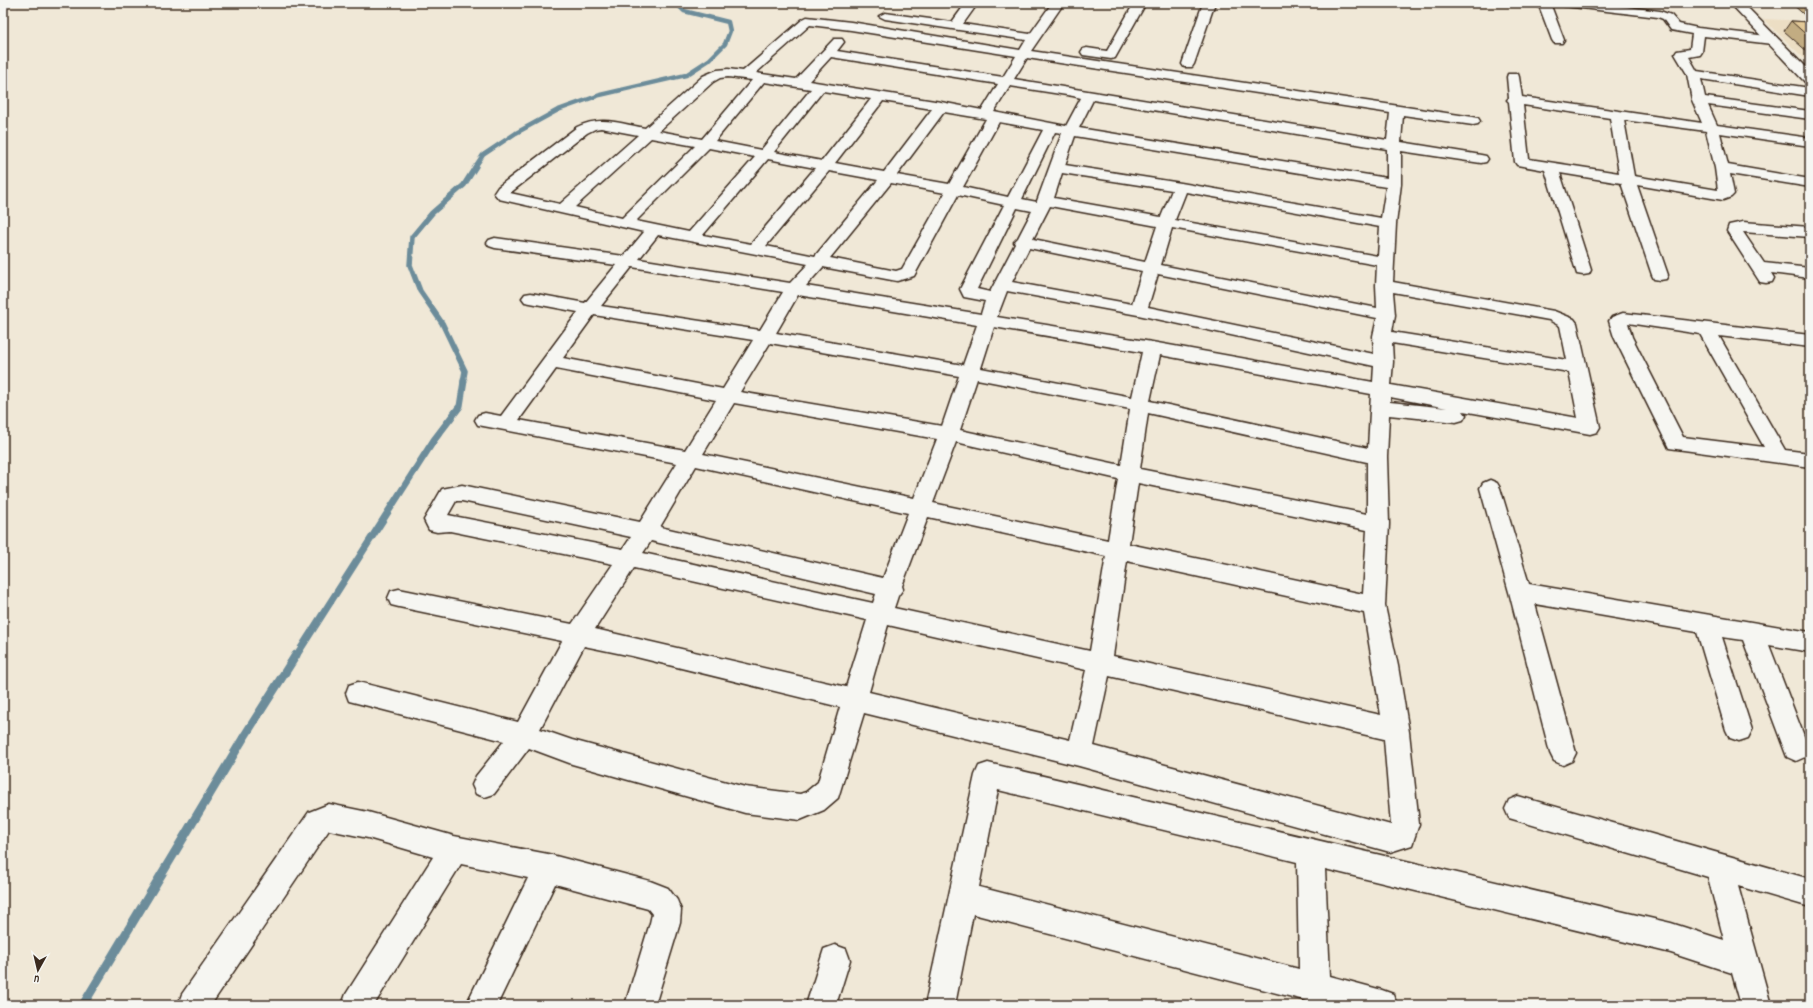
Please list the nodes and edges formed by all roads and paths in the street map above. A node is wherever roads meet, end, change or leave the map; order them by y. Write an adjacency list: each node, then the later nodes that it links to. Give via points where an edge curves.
1 (971, 3): 11 (street)
2 (1049, 3): 15 (street)
3 (1058, 3): 15 (street)
4 (1140, 3): 15 (street, via 1111,55)
5 (1209, 3): 17 (street)
6 (1544, 3): 13 (street)
7 (1564, 3): 12 (street, via 1660,14 1667,17 1675,27)
8 (1736, 3): 14 (street)
9 (885, 16): 11 (street)
10 (851, 26): 15 (street); 16 (street); 19 (street, via 807,21)
11 (955, 26): 15 (street)
12 (1698, 32): 14 (street); 18 (street, via 1696,52 1681,54)
13 (1558, 40)
14 (1772, 40): 22 (street)
15 (1024, 46): 23 (street); 32 (street)
16 (829, 53): 23 (street); 24 (street)
17 (1188, 64)
18 (1693, 74): 26 (street); 30 (street)
19 (747, 75): 20 (street); 40 (street, via 716,74)
20 (762, 77): 24 (street); 42 (street)
21 (1513, 77): 29 (street)
22 (1810, 79)
23 (1003, 80): 28 (street); 33 (street)
24 (800, 83): 25 (street)
25 (821, 86): 27 (street); 44 (street)
26 (1810, 92)
27 (880, 96): 31 (street); 46 (street)
28 (1088, 96): 39 (street); 43 (street)
29 (1514, 100): 34 (street); 47 (street, via 1522,162)
30 (1699, 100): 35 (street); 38 (street)
31 (941, 106): 33 (street); 50 (street)
32 (1398, 110): 36 (street); 43 (street)
33 (986, 114): 37 (street); 55 (street)
34 (1616, 115): 38 (street); 51 (street)
35 (1810, 115)
36 (1473, 121)
37 (1051, 127): 39 (street); 56 (street)
38 (1712, 129): 41 (street); 49 (street)
39 (1070, 131): 48 (street); 53 (street)
40 (650, 133): 42 (street); 58 (street); 58 (street, via 601,124 592,125 502,192 504,196)
41 (1810, 142)
42 (706, 144): 44 (street); 59 (street)
43 (1394, 146): 45 (street); 53 (street)
44 (765, 154): 46 (street); 64 (street)
45 (1481, 159)
46 (826, 166): 50 (street); 67 (street)
47 (1551, 166): 51 (street); 72 (street)
48 (1056, 168): 54 (street); 57 (street)
49 (1722, 168): 51 (street, via 1726,194 1723,195); 52 (street)
50 (888, 177): 55 (street); 68 (street)
51 (1627, 178): 74 (street)
52 (1810, 183)
53 (1394, 184): 61 (street)
54 (1181, 187): 60 (street); 61 (street)
55 (955, 190): 56 (street); 68 (street, via 908,272 903,275 891,276)
56 (1014, 201): 57 (street); 77 (street, via 968,289 970,294)
57 (1043, 204): 60 (street); 65 (street)
58 (563, 210): 59 (street)
59 (626, 223): 62 (street)
60 (1166, 223): 70 (street); 71 (street)
61 (1388, 224): 70 (street)
62 (654, 230): 64 (street); 69 (street)
63 (1810, 232): 73 (street, via 1735,228 1762,273)
64 (692, 238): 67 (street)
65 (1022, 242): 71 (street); 77 (street)
66 (495, 243): 69 (street)
67 (755, 249): 68 (street)
68 (820, 261): 76 (street)
69 (630, 262): 76 (street); 79 (street)
70 (1385, 262): 75 (street)
71 (1151, 269): 80 (street); 81 (street)
72 (1583, 270)
73 (1810, 273)
74 (1660, 275)
75 (1384, 285): 81 (street); 91 (street, via 1558,317 1568,322)
76 (793, 290): 82 (street); 86 (street)
77 (998, 291): 80 (street); 82 (street)
78 (531, 298): 79 (street)
79 (589, 309): 86 (street); 89 (street)
80 (1138, 310): 90 (street)
81 (1386, 315): 84 (street)
82 (986, 321): 87 (street); 92 (street)
83 (1706, 329): 85 (street); 101 (street); 101 (street, via 1630,318 1618,321 1623,337 1676,443)
84 (1382, 336): 90 (street); 91 (street)
85 (1806, 336): 88 (street)
86 (765, 337): 92 (street); 94 (street)
87 (1152, 348): 93 (street); 95 (street)
88 (1810, 358)
89 (551, 362): 94 (street); 98 (street)
90 (1384, 362): 93 (street)
91 (1576, 367): 99 (street)
92 (971, 372): 95 (street); 100 (street)
93 (1381, 389): 96 (street); 99 (street)
94 (728, 396): 100 (street); 103 (street)
95 (1140, 406): 102 (street); 105 (street)
96 (1380, 408): 99 (street); 102 (street)
97 (484, 420): 98 (street)
98 (506, 424): 103 (street)
99 (1590, 427)
100 (949, 434): 105 (street); 107 (street)
101 (1779, 456): 104 (street)
102 (1377, 457): 108 (street)
103 (691, 458): 107 (street); 109 (street)
104 (1810, 460)
105 (1129, 474): 108 (street); 110 (street)
106 (1490, 488): 113 (street)
107 (922, 508): 110 (street); 112 (street)
108 (1378, 524): 115 (street)
109 (646, 532): 111 (street); 111 (street, via 454,492 449,494 436,520 437,524 450,524); 112 (street)
110 (1118, 552): 115 (street); 121 (street)
111 (628, 558): 116 (street); 119 (street)
112 (892, 588): 116 (street)
113 (1520, 592): 117 (street); 128 (street)
114 (400, 598): 119 (street)
115 (1374, 606): 125 (street, via 1388,674)
116 (880, 614): 121 (street); 123 (street)
117 (1707, 625): 118 (street); 124 (street)
118 (1752, 632): 120 (street); 127 (street)
119 (578, 635): 123 (street); 126 (street)
120 (1810, 642)
121 (1100, 664): 125 (street, via 1360,721); 129 (street)
122 (358, 693): 126 (street)
123 (854, 700): 126 (street, via 829,789 815,801 800,807 745,800 572,752); 129 (street)
124 (1739, 730)
125 (1396, 732): 129 (street, via 1405,824 1402,836 1390,839)
126 (524, 735): 130 (street)
127 (1796, 749)
128 (1563, 753)
129 (1079, 754)
130 (485, 785)
131 (1518, 809): 134 (street)
132 (454, 849): 135 (street); 141 (street, via 368,825 329,817 319,821); 142 (street)
133 (1311, 852): 137 (street, via 988,775); 139 (street, via 1671,938); 140 (street)
134 (1719, 867): 136 (street); 139 (street)
135 (548, 868): 143 (street); 144 (street, via 650,895 662,903 666,910 665,923)
136 (1810, 893)
137 (962, 896): 140 (street); 146 (street)
138 (835, 960): 145 (street)
139 (1745, 962): 148 (street)
140 (1315, 988): 147 (street)
141 (193, 1005)
142 (357, 1005)
143 (481, 1005)
144 (640, 1005)
145 (822, 1005)
146 (940, 1005)
147 (1382, 1005)
148 (1756, 1005)

